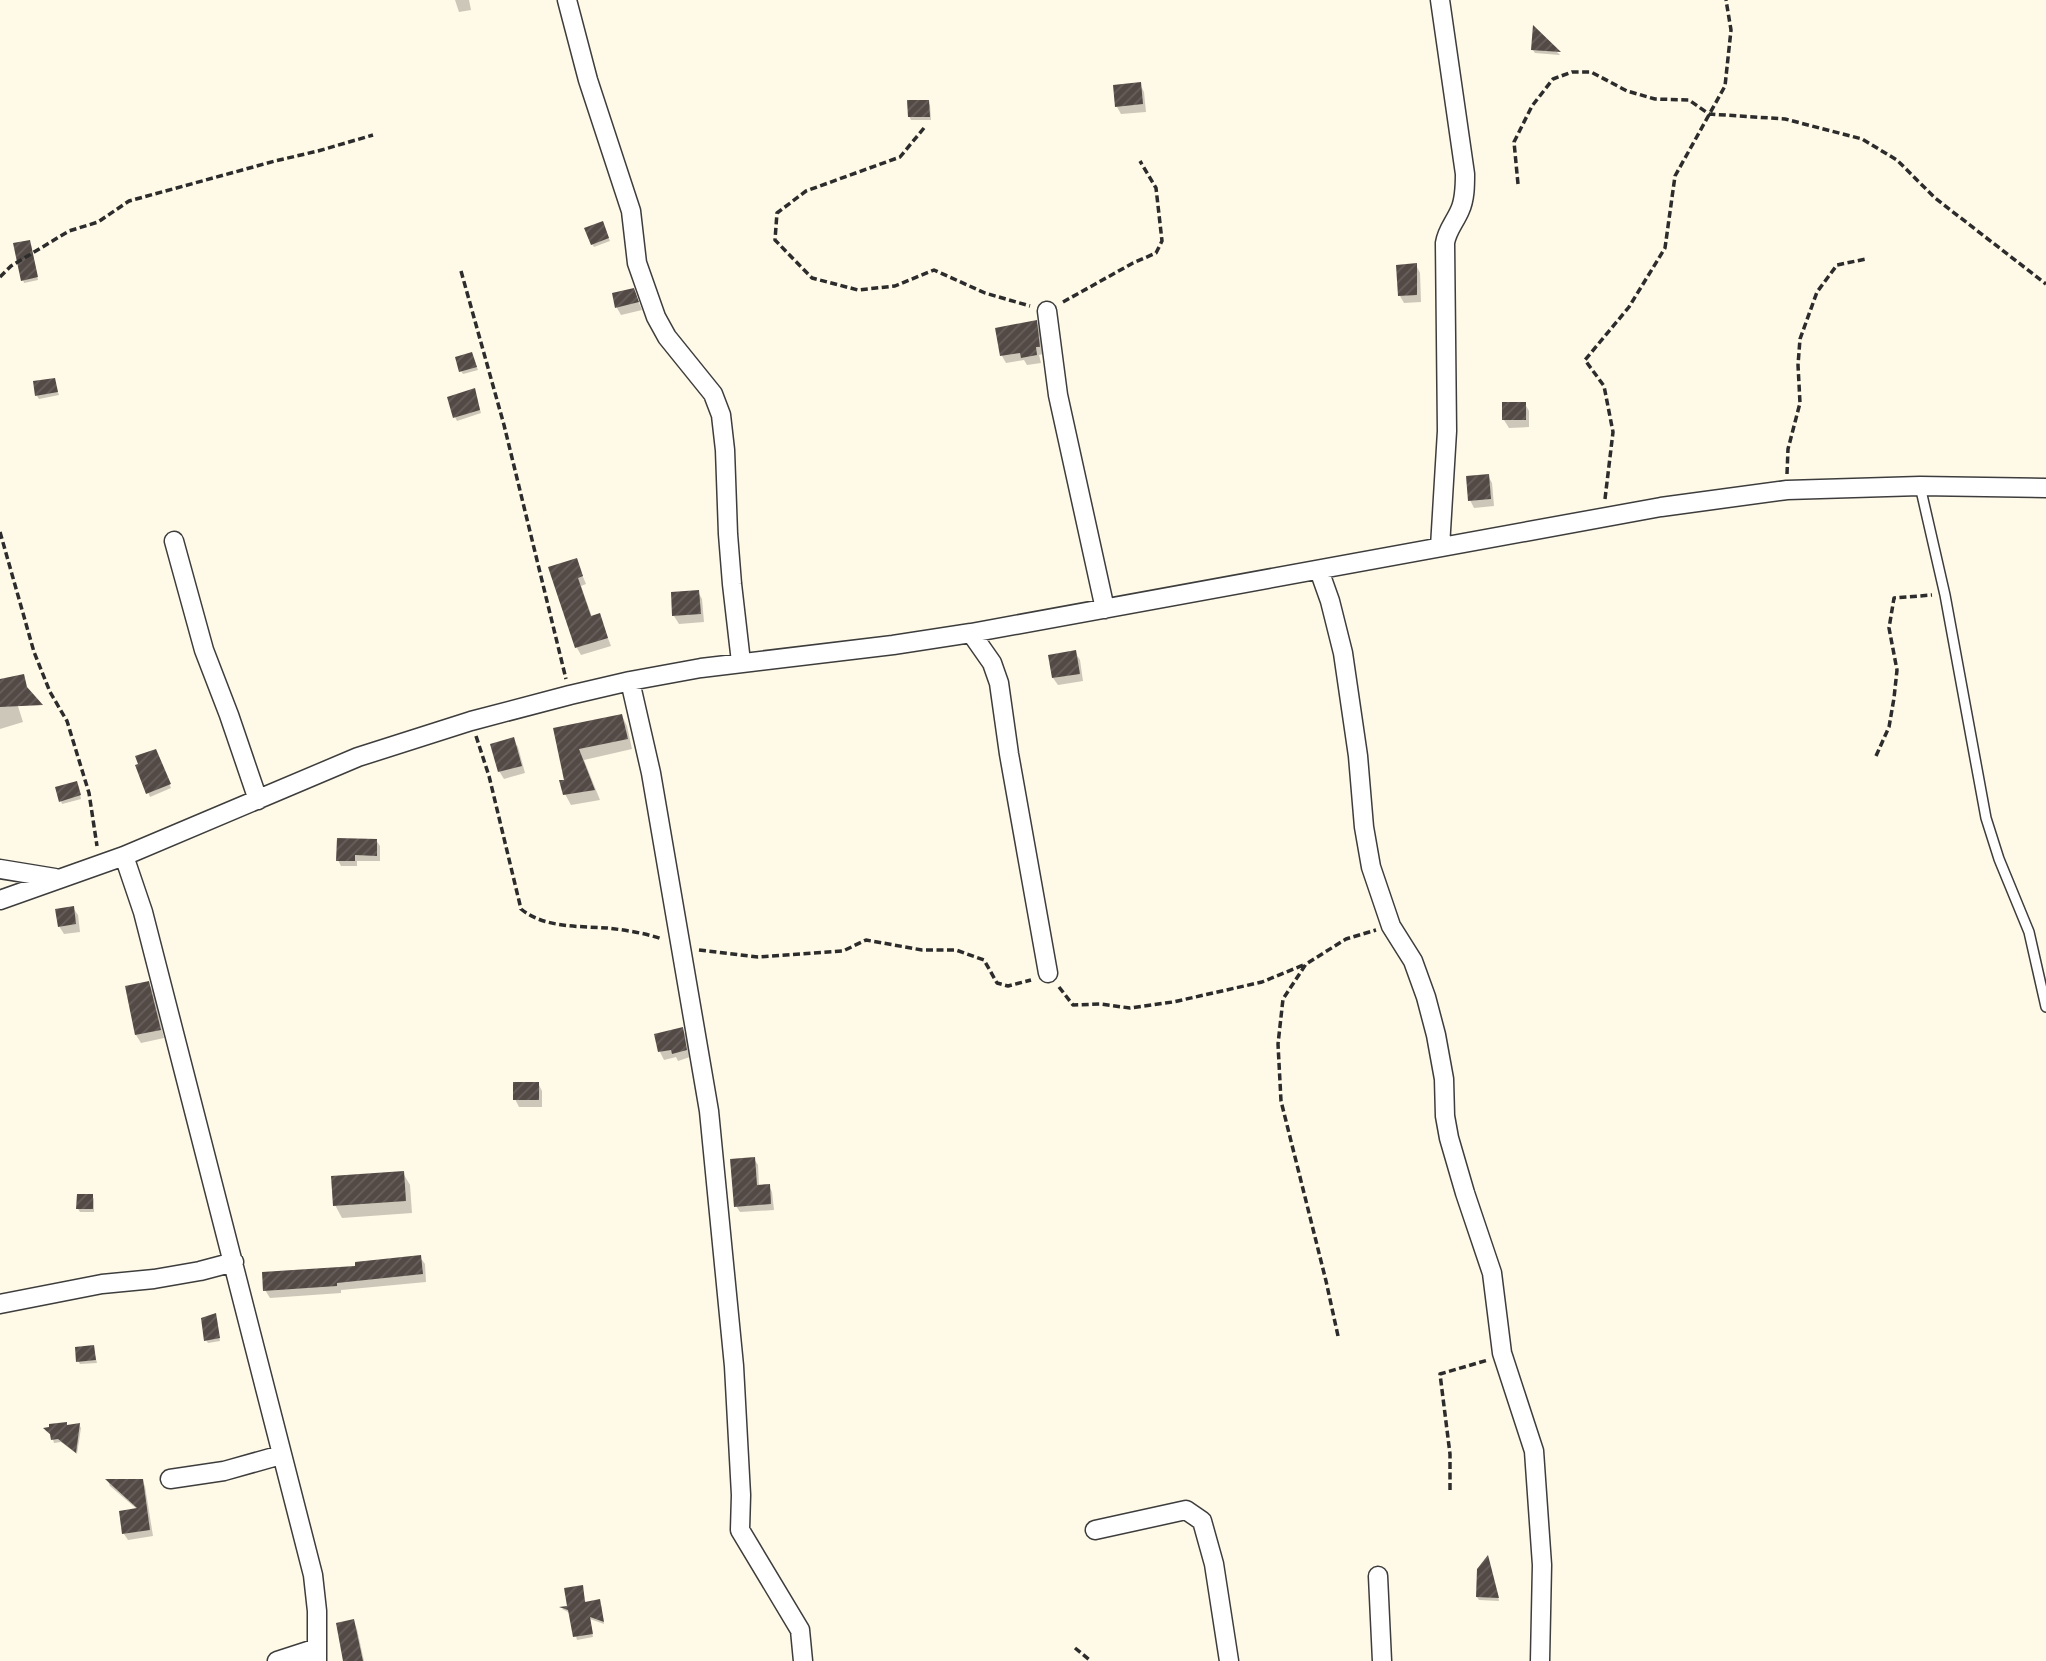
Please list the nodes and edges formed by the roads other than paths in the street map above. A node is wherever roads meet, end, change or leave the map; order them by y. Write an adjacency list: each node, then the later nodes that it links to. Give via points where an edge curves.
1 (567, 0): 11 (street, via 587,80 631,211 637,263 656,317 713,394 721,415 727,534)
2 (1440, 0): 7 (street, via 1465,174 1461,209 1445,243 1447,431)
3 (1047, 311): 9 (street, via 1058,395)
4 (1920, 486): 5 (street); 7 (street, via 1787,490 1661,507); 19 (lane, via 1986,818 2029,932)
5 (2046, 488)
6 (174, 541): 13 (street, via 204,650)
7 (1440, 547): 8 (street)
8 (1319, 570): 9 (street); 31 (street, via 1343,653 1371,867 1391,926 1413,961 1433,1022 1449,1138 1492,1273 1503,1353 1534,1451 1542,1565)
9 (1105, 609): 10 (street)
10 (971, 633): 11 (street); 18 (street, via 992,663 999,683)
11 (741, 662): 12 (street)
12 (630, 681): 13 (street, via 471,721 358,757); 28 (street, via 651,773 709,1111 734,1366 740,1530 800,1630)
13 (258, 800): 14 (street)
14 (124, 856): 16 (street); 20 (street, via 143,912)
15 (0, 869): 16 (street)
16 (57, 878): 17 (street)
17 (0, 900)
18 (1048, 973)
19 (2046, 1007)
20 (234, 1262): 21 (street); 22 (street)
21 (0, 1304)
22 (281, 1455): 23 (street, via 224,1471); 26 (street, via 313,1575)
23 (170, 1479)
24 (1095, 1530): 29 (street, via 1186,1510 1202,1521)
25 (1378, 1576): 30 (street)
26 (317, 1655): 27 (street)
27 (277, 1661)
28 (803, 1661)
29 (1229, 1661)
30 (1382, 1661)
31 (1540, 1661)

